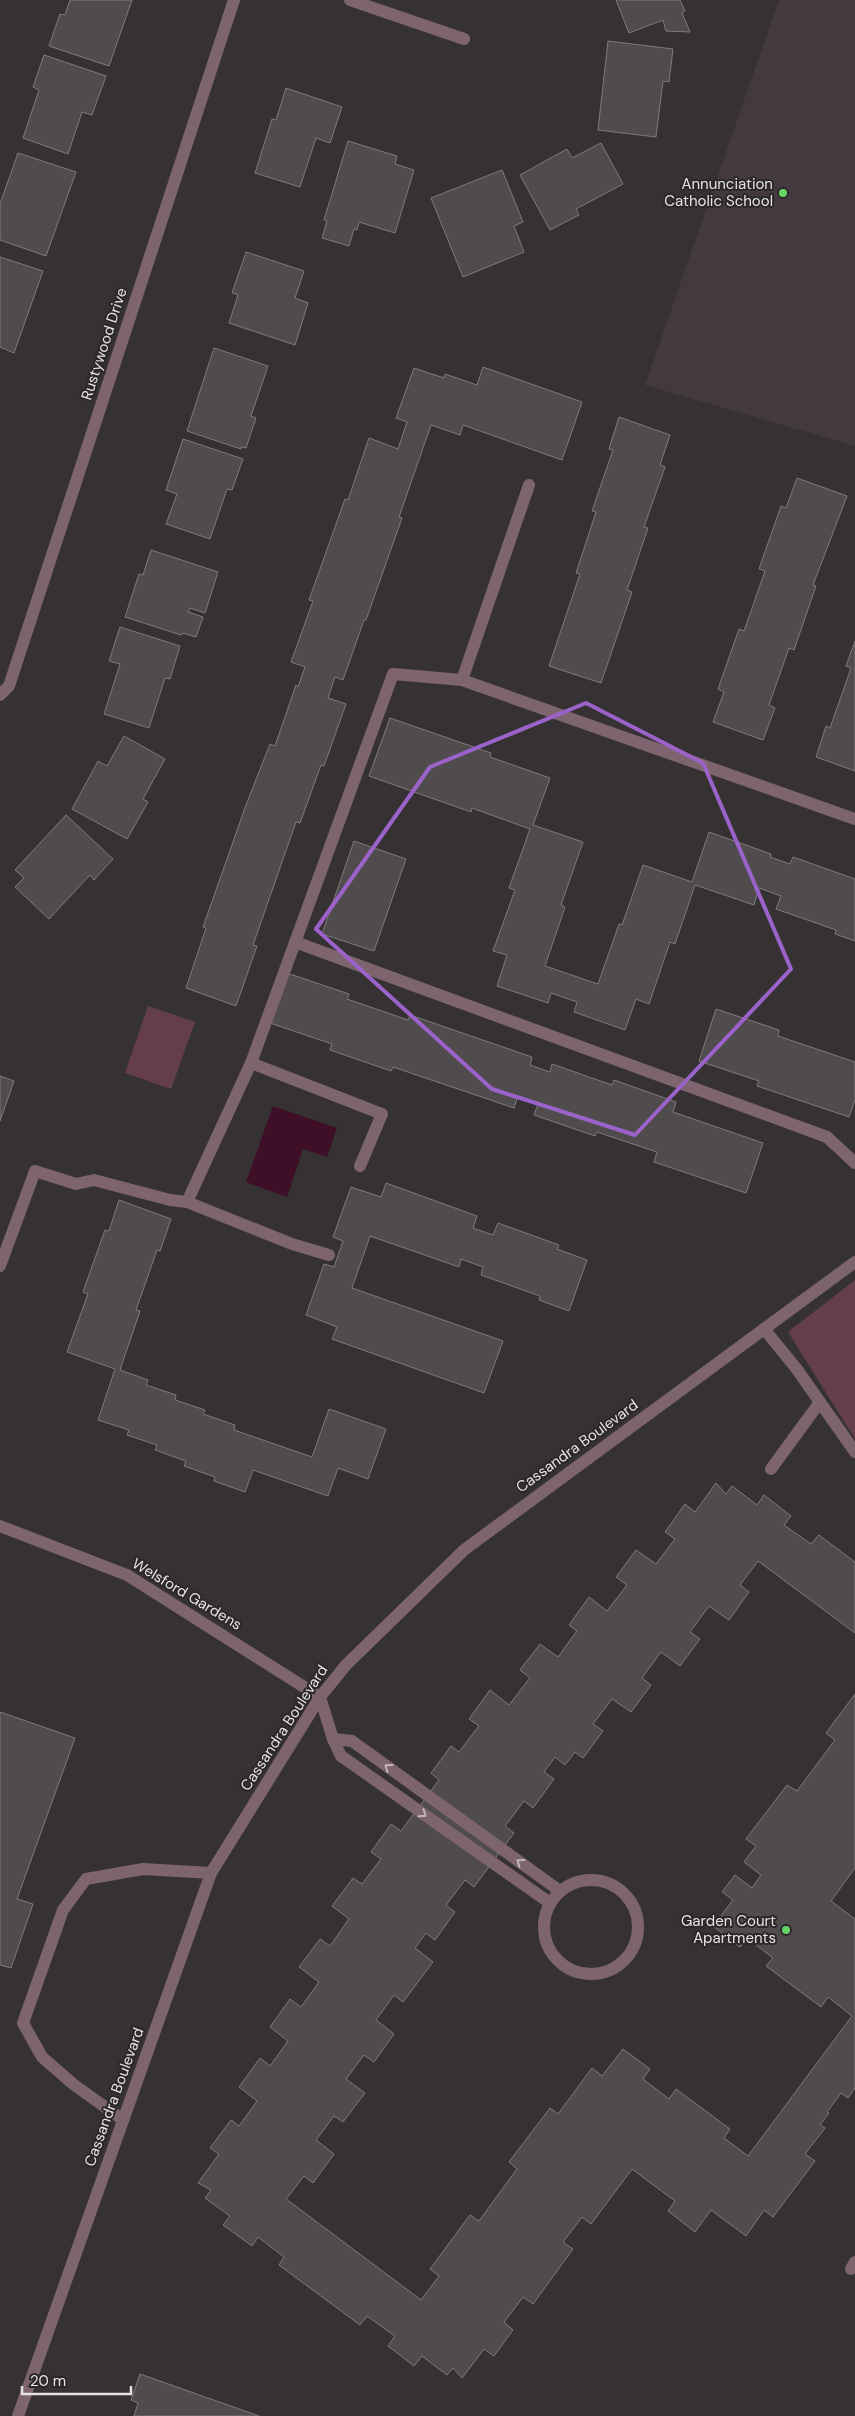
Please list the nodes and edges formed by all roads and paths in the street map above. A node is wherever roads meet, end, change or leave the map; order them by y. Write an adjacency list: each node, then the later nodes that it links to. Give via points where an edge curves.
1 (234, 0): 6 (street, Rustywood Drive, via 9,686)
2 (350, 0): 3 (street)
3 (464, 39)
4 (529, 485): 5 (street)
5 (462, 680): 7 (street); 8 (street, via 393,674)
6 (0, 695)
7 (855, 819)
8 (294, 942): 9 (street); 10 (street, via 827,1137)
9 (251, 1063): 11 (street, via 382,1114); 12 (street)
10 (855, 1163)
11 (360, 1166)
12 (188, 1202): 13 (street, via 292,1244); 15 (street, via 94,1180 76,1184 34,1170)
13 (329, 1255)
14 (855, 1262): 16 (street, Cassandra Boulevard)
15 (0, 1266)
16 (764, 1329): 17 (street); 21 (street, Cassandra Boulevard, via 464,1550 346,1665)
17 (820, 1402): 18 (street); 19 (street)
18 (855, 1452)
19 (770, 1469)
20 (0, 1526): 21 (street, Welsford Gardens, via 127,1575)
21 (320, 1697): 22 (street); 23 (street, Cassandra Boulevard)
22 (333, 1740): 24 (street, one-way to 22, via 352,1741); 25 (street, one-way to 25, via 341,1756)
23 (210, 1873): 26 (street, Cassandra Boulevard); 26 (street, via 143,1869 86,1879 63,1910 23,2023 42,2057)
24 (560, 1891): 25 (street); 25 (street, via 572,1883 599,1880 613,1884 625,1894 633,1906 637,1936 621,1963 594,1974 564,1966 546,1943 543,1929)
25 (550, 1903)
26 (123, 2120): 27 (street, Cassandra Boulevard)
27 (18, 2416)

